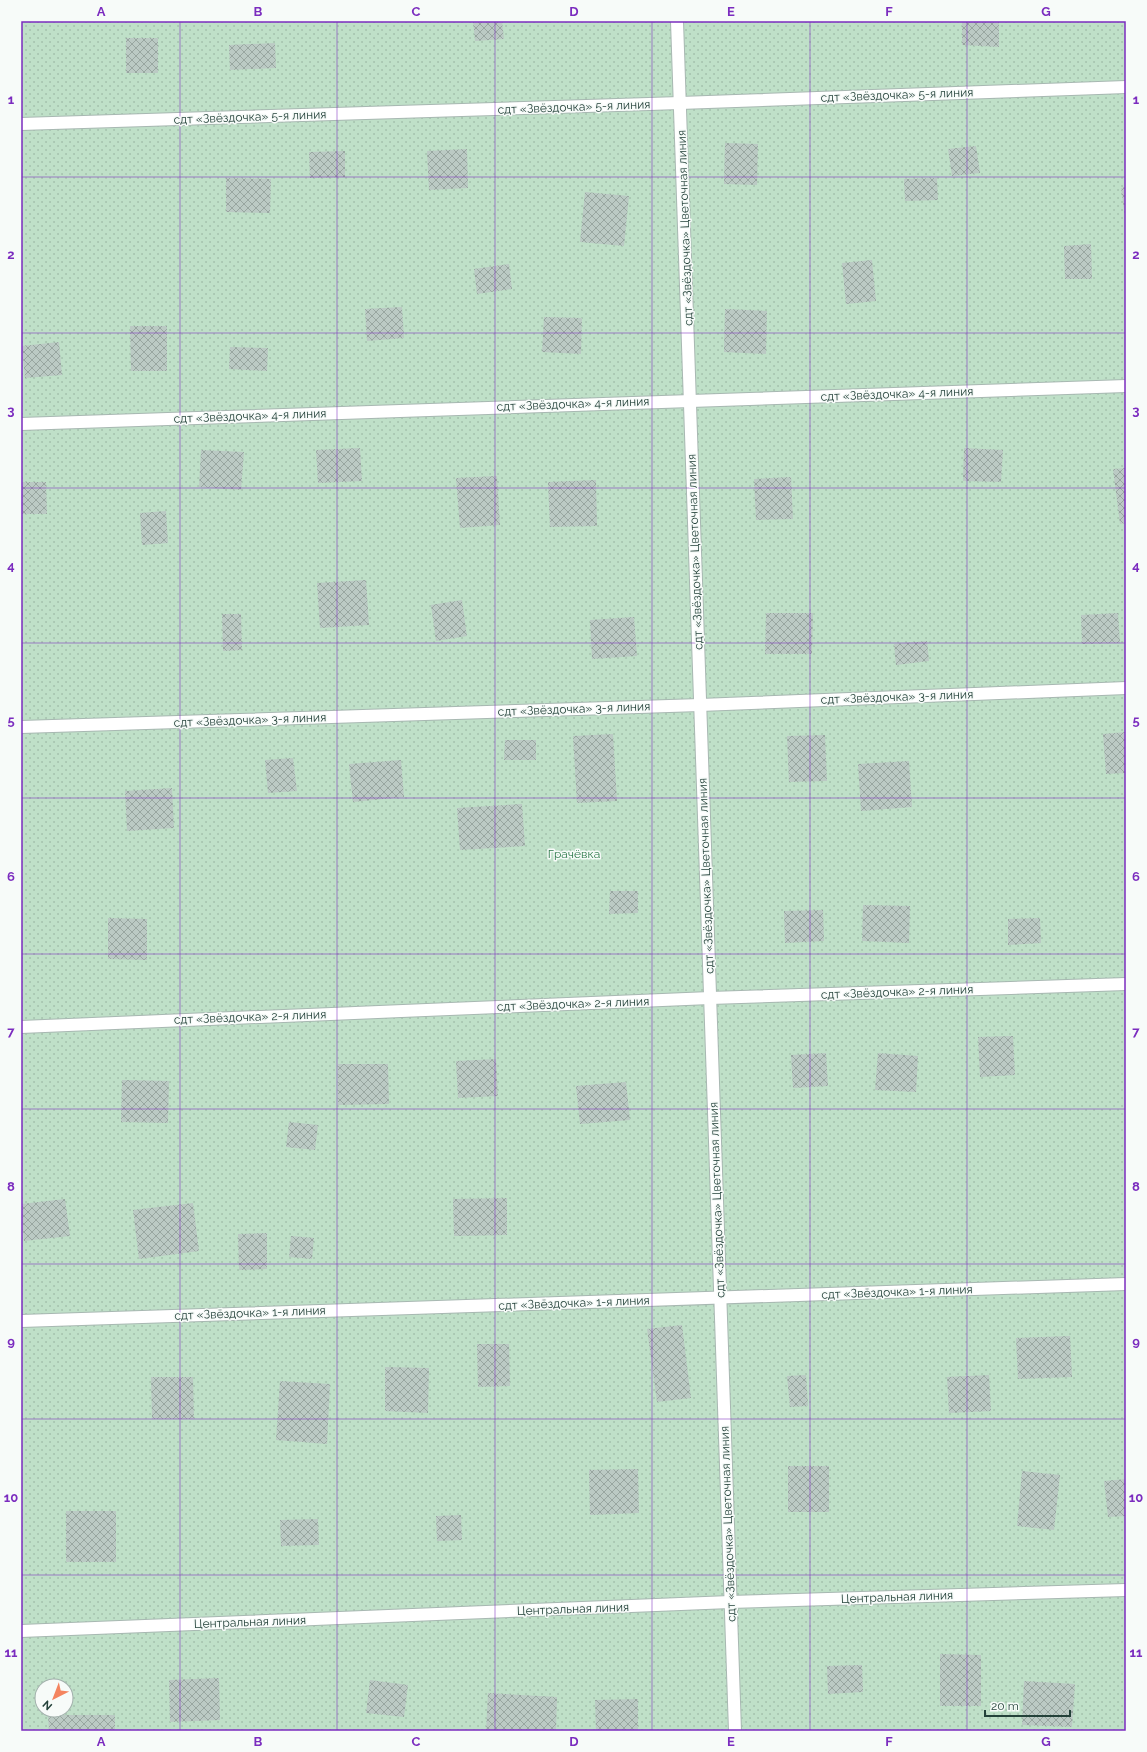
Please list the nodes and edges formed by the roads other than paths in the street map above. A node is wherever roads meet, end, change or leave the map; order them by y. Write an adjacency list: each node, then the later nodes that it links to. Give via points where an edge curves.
1 (677, 21): 3 (street, сдт «Звёздочка» Цветочная линия)
2 (1126, 87): 3 (street, сдт «Звёздочка» 5-я линия)
3 (680, 103): 4 (street, сдт «Звёздочка» 5-я линия); 6 (street, сдт «Звёздочка» Цветочная линия)
4 (21, 124)
5 (1126, 386): 6 (street, сдт «Звёздочка» 4-я линия)
6 (690, 400): 7 (street, сдт «Звёздочка» 4-я линия); 9 (street, сдт «Звёздочка» Цветочная линия)
7 (21, 424)
8 (1126, 688): 9 (street, сдт «Звёздочка» 3-я линия)
9 (700, 705): 10 (street, сдт «Звёздочка» 3-я линия); 12 (street, сдт «Звёздочка» Цветочная линия)
10 (21, 727)
11 (1126, 984): 12 (street, сдт «Звёздочка» 2-я линия)
12 (710, 998): 13 (street, сдт «Звёздочка» 2-я линия); 15 (street, сдт «Звёздочка» Цветочная линия)
13 (21, 1027)
14 (1126, 1284): 15 (street, сдт «Звёздочка» 1-я линия)
15 (720, 1298): 16 (street, сдт «Звёздочка» 1-я линия); 18 (street, сдт «Звёздочка» Цветочная линия)
16 (21, 1321)
17 (1126, 1590): 18 (street, Центральная линия)
18 (730, 1602): 19 (street, Центральная линия); 20 (street, сдт «Звёздочка» Цветочная линия)
19 (21, 1632)
20 (735, 1731)

